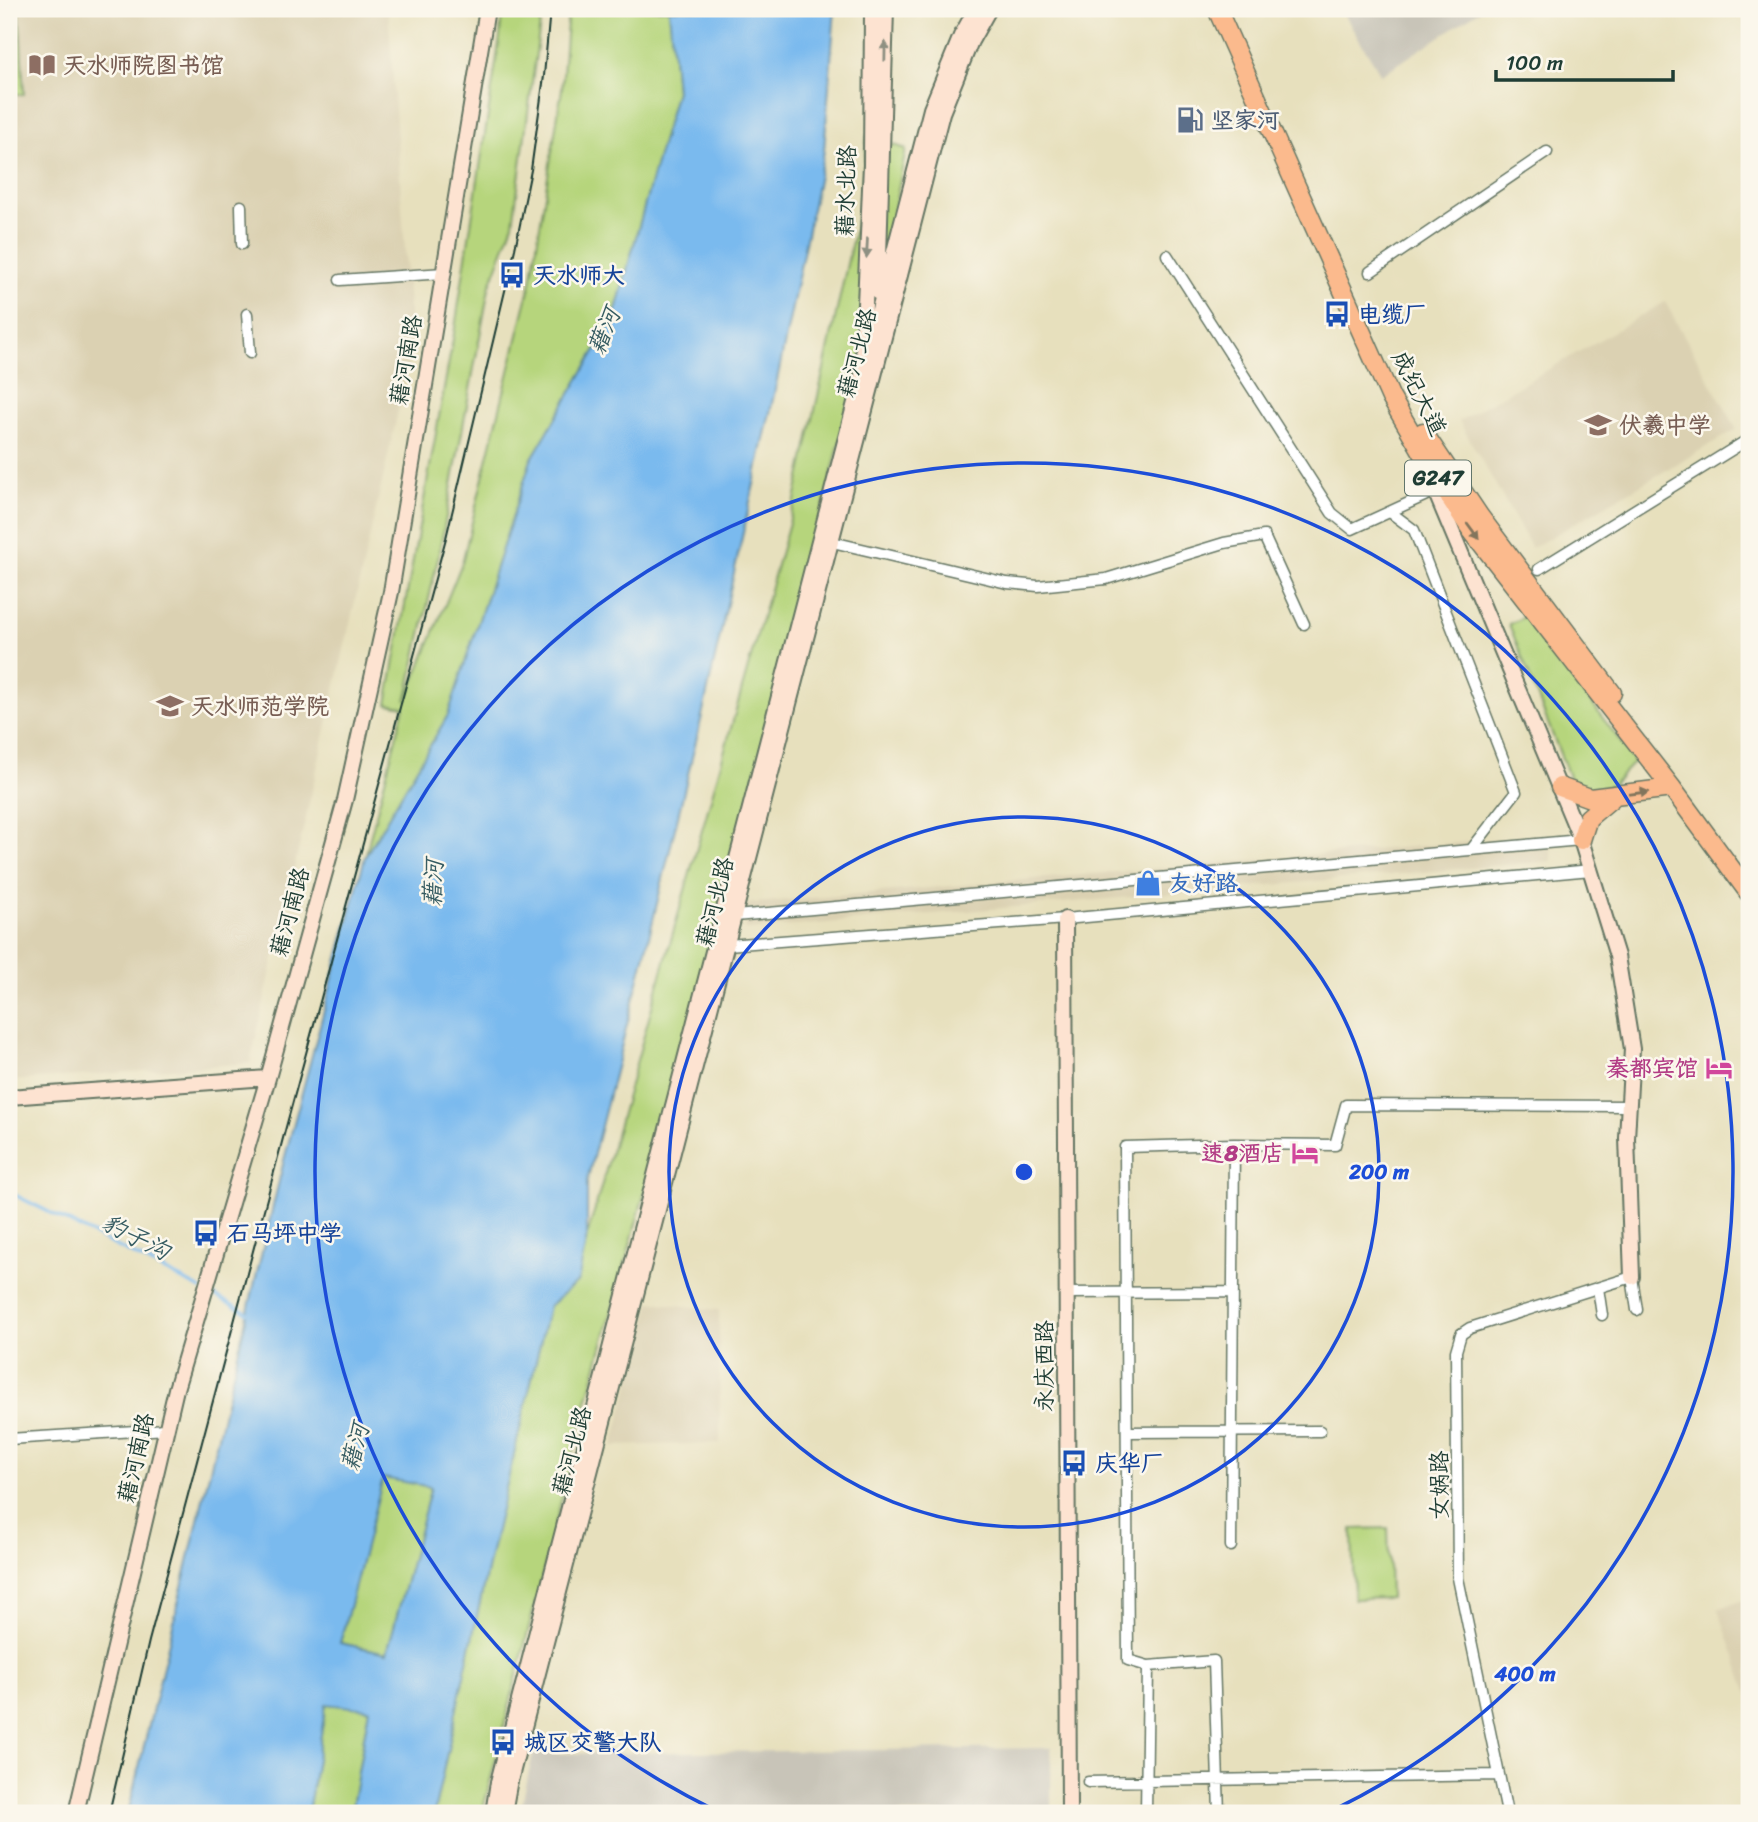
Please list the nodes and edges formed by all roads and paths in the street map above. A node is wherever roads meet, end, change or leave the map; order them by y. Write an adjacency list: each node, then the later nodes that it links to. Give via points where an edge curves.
1 (487, 9): 12 (main road, 藉河南路)
2 (873, 9): 17 (main road, 藉水北路, one-way to 17, via 864,296)
3 (886, 9): 15 (main road, 藉水北路, one-way to 3)
4 (984, 9): 15 (main road, 藉河北路, via 961,36 931,109); 17 (main road, 藉河北路, via 942,113)
5 (1217, 9): 19 (highway, 成纪大道 / G247)
6 (1225, 9): 18 (highway, 成纪大道 / G247)
7 (1547, 152): 11 (street)
8 (241, 206): 9 (street)
9 (242, 244)
10 (1167, 254): 22 (street, via 1332,513 1352,528)
11 (1370, 272)
12 (444, 273): 13 (street); 37 (main road, 藉河南路, via 391,592 345,800)
13 (340, 279)
14 (247, 314): 16 (street)
15 (877, 315): 17 (main road, 藉河北路)
16 (250, 353)
17 (869, 375): 23 (main road, 藉河北路)
18 (1398, 394): 19 (main road); 32 (highway, 成纪大道 / G247, via 1480,517)
19 (1410, 432): 21 (main road); 27 (highway, 成纪大道 / G247, one-way to 27, via 1472,531)
20 (1749, 439): 24 (street)
21 (1435, 491): 22 (street); 26 (main road)
22 (1390, 512): 30 (street, via 1414,530 1516,792)
23 (826, 540): 25 (street, via 1007,583 1038,586 1106,579 1224,543 1264,536); 34 (main road, 藉河北路); 60 (main road, 藉河北路)
24 (1539, 569)
25 (1304, 624)
26 (1560, 787): 28 (highway, via 1590,798); 29 (main road)
27 (1672, 788): 28 (highway, one-way to 27); 33 (highway, 成纪大道 / G247)
28 (1613, 797): 29 (highway, via 1588,818)
29 (1581, 840): 30 (street); 31 (main road)
30 (1471, 850): 34 (street)
31 (1591, 870): 35 (street); 39 (main road, via 1617,956 1630,1033)
32 (1749, 874)
33 (1749, 894)
34 (735, 916): 36 (main road, 藉河北路)
35 (1065, 919): 36 (street); 45 (main road, 永庆西路)
36 (728, 945): 61 (main road, 藉河北路)
37 (268, 1079): 38 (main road); 48 (main road, 藉河南路)
38 (9, 1097)
39 (1628, 1106): 40 (street, via 1346,1105 1335,1145); 41 (main road)
40 (1234, 1144): 43 (street, via 1125,1147); 44 (street)
41 (1632, 1277): 42 (street, 女娲路); 46 (street)
42 (1598, 1289): 47 (street); 55 (street, 女娲路, via 1470,1328 1461,1334 1456,1351 1458,1578)
43 (1126, 1292): 44 (street); 45 (street); 51 (street)
44 (1233, 1292): 49 (street)
45 (1067, 1293): 62 (main road, 永庆西路)
46 (1637, 1310)
47 (1602, 1315)
48 (167, 1429): 52 (street); 59 (main road, 藉河南路)
49 (1232, 1431): 50 (street); 51 (street); 53 (street)
50 (1320, 1431)
51 (1127, 1432): 54 (street, via 1128,1660)
52 (9, 1439)
53 (1231, 1546)
54 (1148, 1666): 56 (street, via 1214,1661); 58 (street)
55 (1499, 1775): 56 (street); 65 (street, 女娲路)
56 (1218, 1781): 58 (street); 64 (street)
57 (1088, 1782): 58 (street)
58 (1147, 1782): 63 (street)
59 (76, 1813)
60 (493, 1813)
61 (504, 1813)
62 (1069, 1813)
63 (1146, 1813)
64 (1219, 1813)
65 (1507, 1813)

